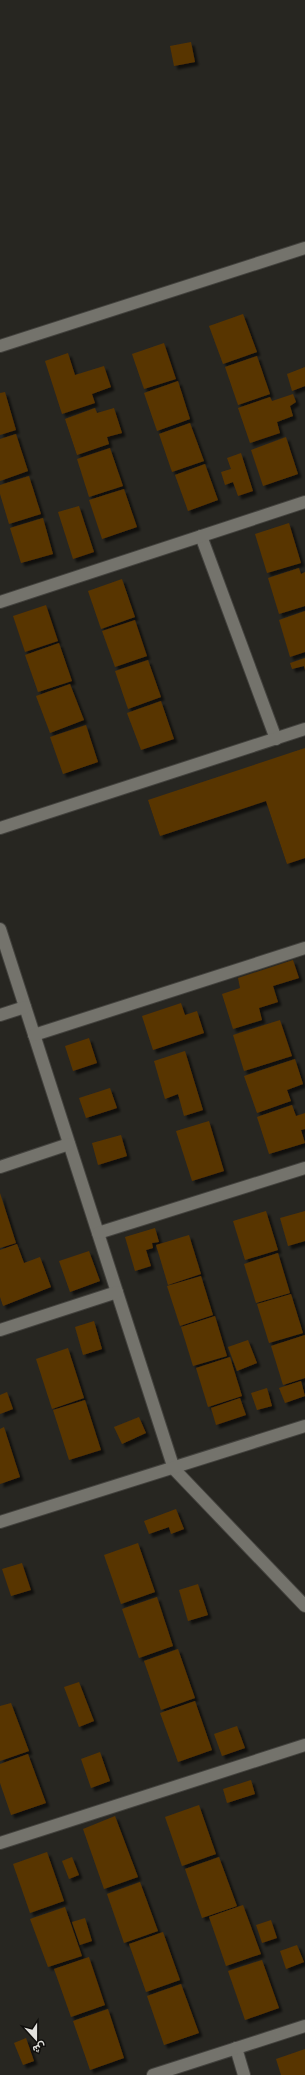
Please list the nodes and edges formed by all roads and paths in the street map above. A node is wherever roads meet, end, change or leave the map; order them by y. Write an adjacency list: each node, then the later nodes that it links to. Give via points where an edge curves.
1 (305, 248): 2 (street)
2 (0, 346)
3 (305, 502): 4 (street)
4 (202, 536): 5 (street); 7 (street)
5 (0, 602)
6 (305, 729): 7 (street)
7 (276, 739): 8 (street)
8 (0, 828)
9 (0, 929): 11 (street)
10 (305, 948): 13 (street)
11 (25, 1007): 12 (street); 13 (street)
12 (0, 1015)
13 (34, 1035): 14 (street)
14 (69, 1144): 15 (street); 17 (street)
15 (0, 1167)
16 (305, 1168): 17 (street)
17 (98, 1233): 18 (street)
18 (117, 1292): 19 (street); 21 (street)
19 (0, 1330)
20 (305, 1426): 21 (street)
21 (174, 1469): 22 (street); 23 (street)
22 (0, 1522)
23 (305, 1606)
24 (305, 1745): 25 (street)
25 (0, 1843)
26 (305, 2026): 27 (street)
27 (236, 2048): 28 (street); 29 (street)
28 (153, 2075)
29 (244, 2075)

